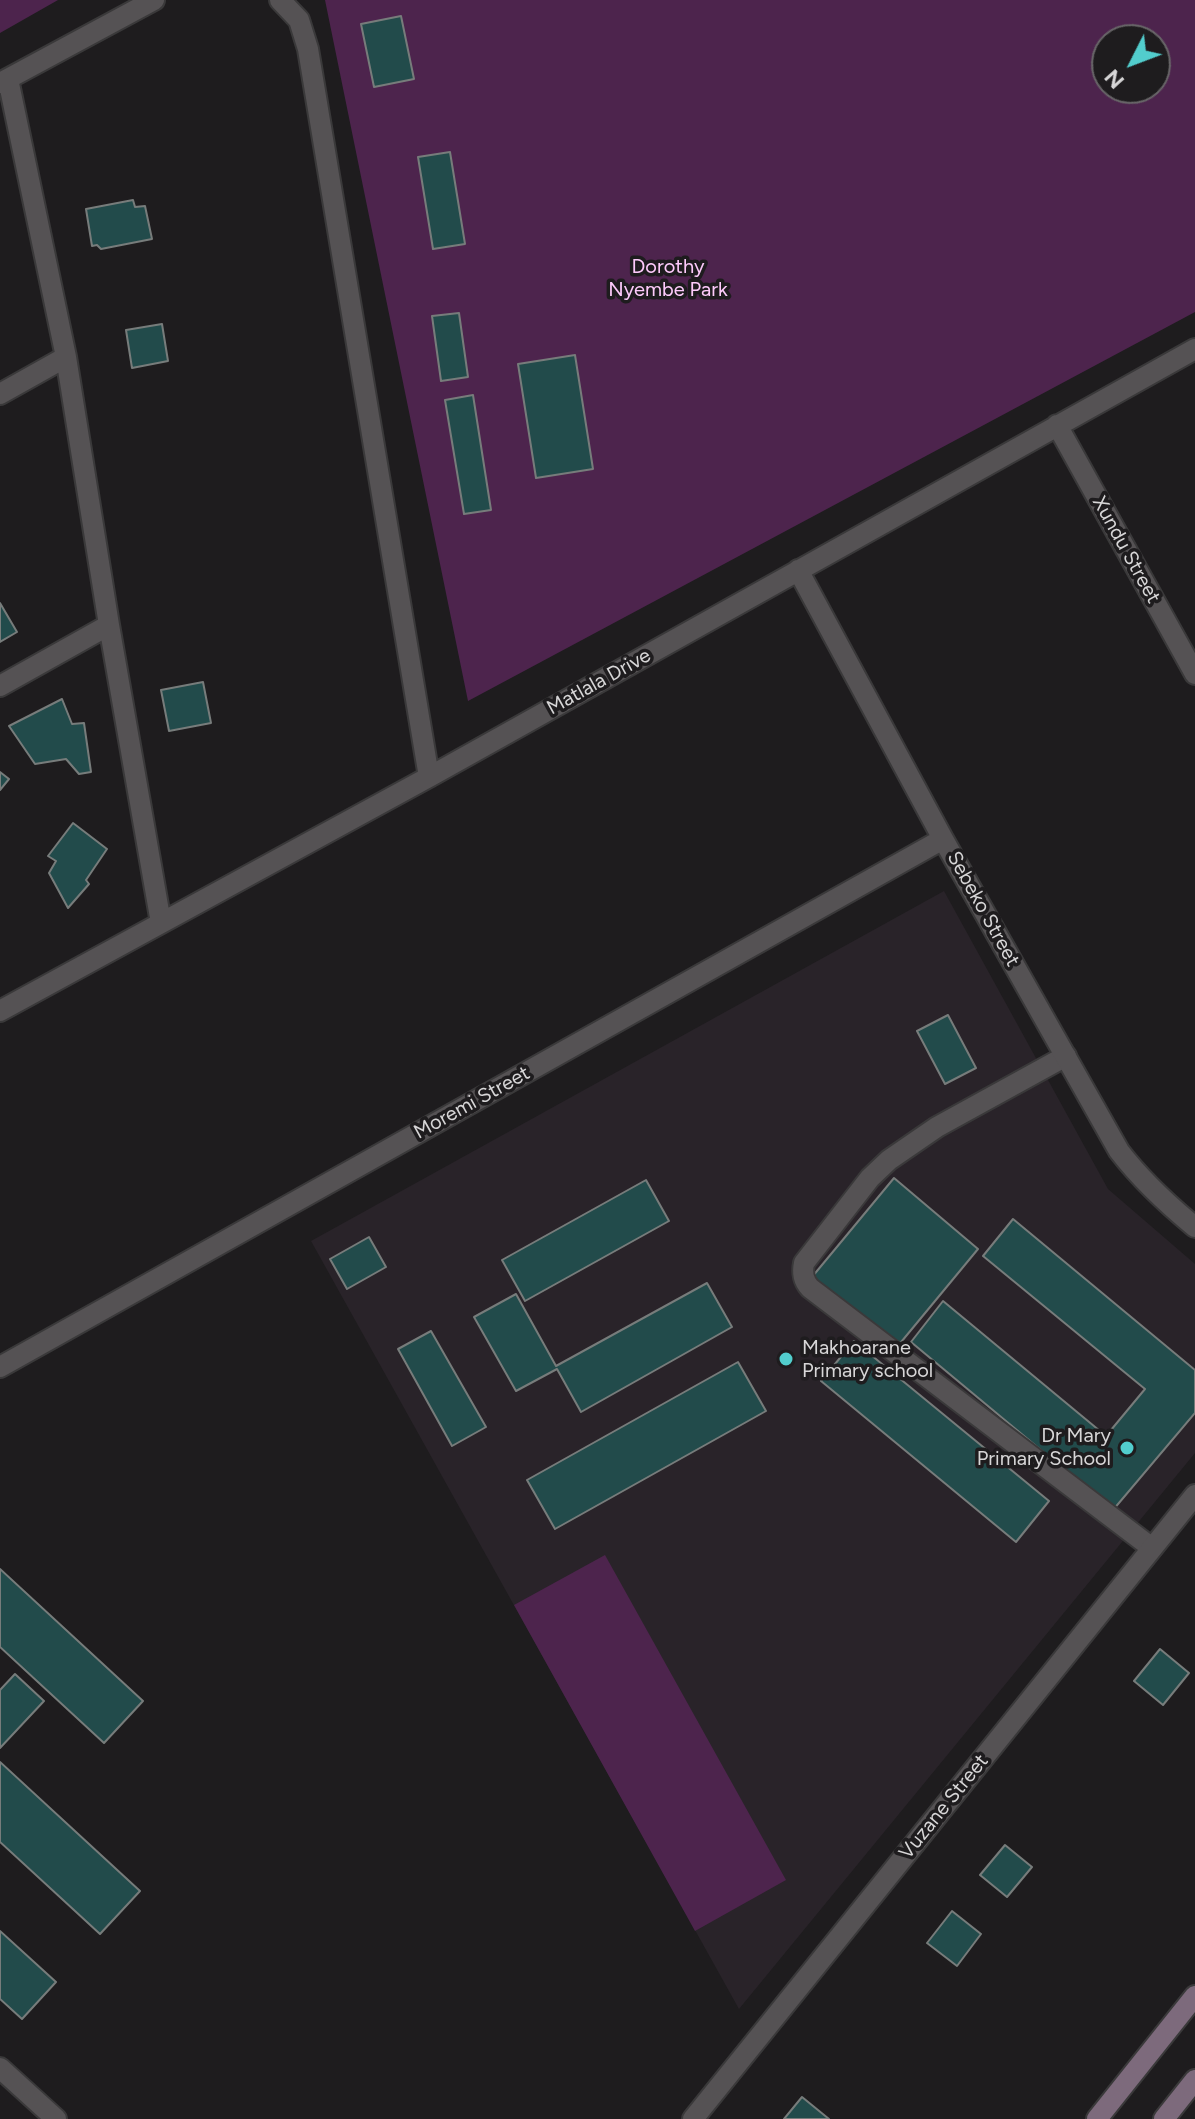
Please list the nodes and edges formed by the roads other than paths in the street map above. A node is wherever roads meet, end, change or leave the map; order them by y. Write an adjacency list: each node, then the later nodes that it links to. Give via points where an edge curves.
1 (154, 0): 3 (street)
2 (280, 0): 12 (street, via 299,20 308,49)
3 (4, 81): 5 (street)
4 (1195, 349): 7 (street, Matlala Drive)
5 (66, 357): 6 (street); 9 (street)
6 (0, 394)
7 (1057, 425): 8 (street, Matlala Drive); 10 (street, Xundu Street)
8 (798, 570): 12 (street, Matlala Drive); 13 (street, Sebeko Street)
9 (109, 625): 11 (street); 14 (street)
10 (1195, 674)
11 (0, 686)
12 (429, 777): 14 (street, Matlala Drive)
13 (943, 839): 16 (street, Sebeko Street); 18 (street, Moremi Street)
14 (161, 923): 15 (street, Matlala Drive)
15 (0, 1011)
16 (1066, 1056): 17 (street, Sebeko Street, via 1119,1151 1159,1197); 20 (street, via 937,1127 889,1160 802,1271 810,1288)
17 (1195, 1227)
18 (0, 1367)
19 (1195, 1495): 20 (street, Vuzane Street)
20 (1152, 1548): 25 (street, Vuzane Street)
21 (1195, 1996): 26 (main road)
22 (0, 2068): 24 (street)
23 (1195, 2080): 27 (main road)
24 (56, 2119)
25 (693, 2119)
26 (1097, 2119)
27 (1164, 2119)

